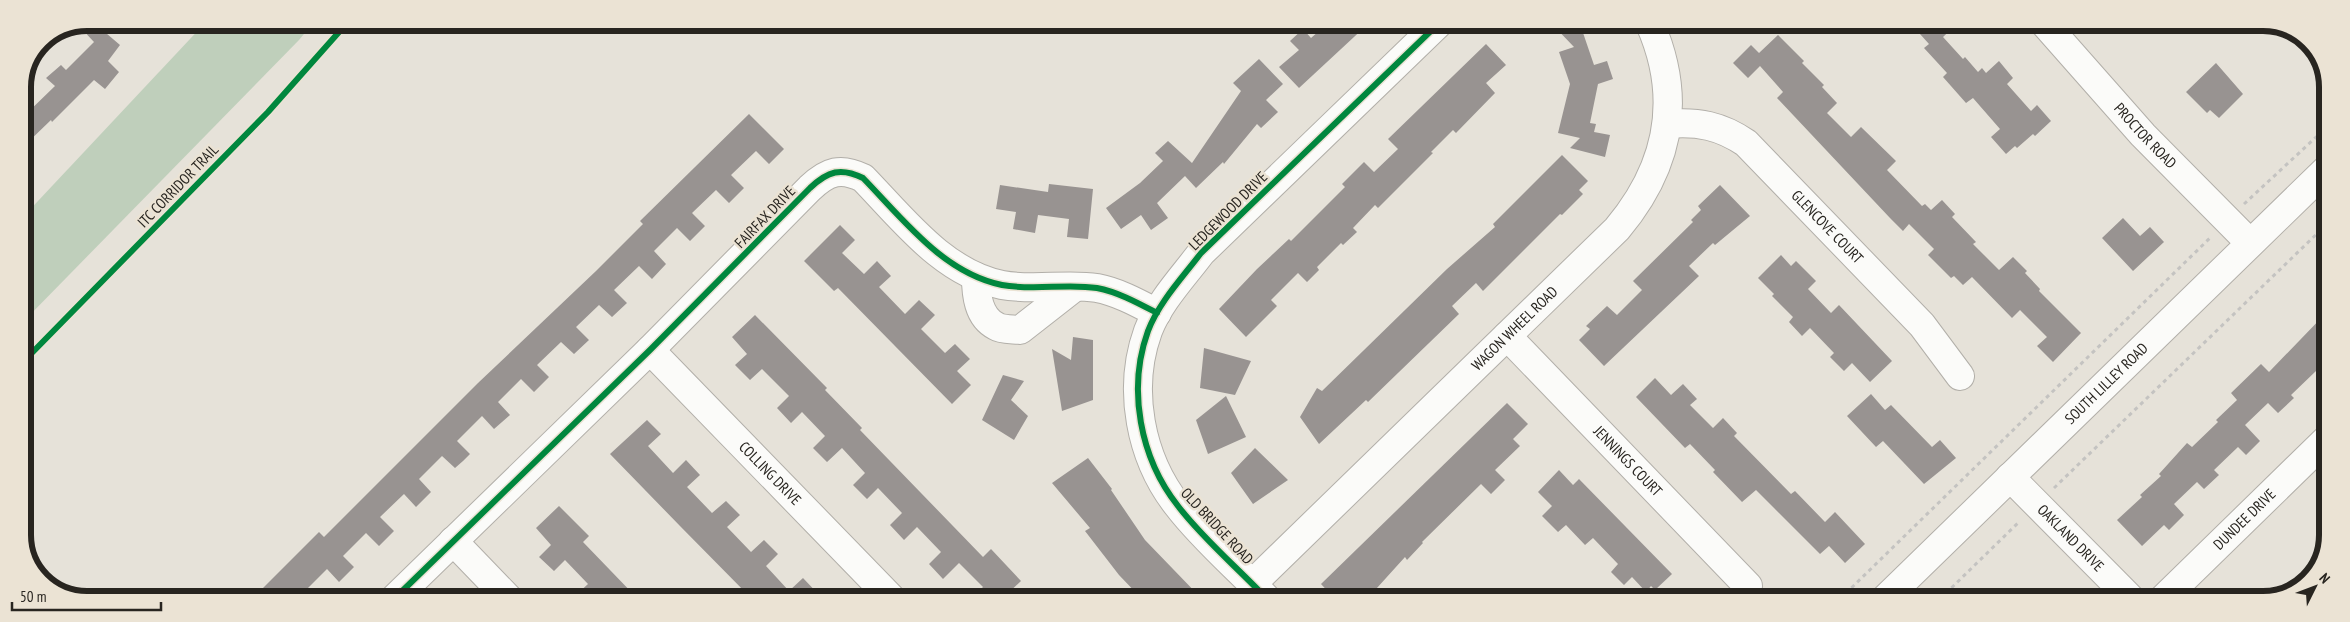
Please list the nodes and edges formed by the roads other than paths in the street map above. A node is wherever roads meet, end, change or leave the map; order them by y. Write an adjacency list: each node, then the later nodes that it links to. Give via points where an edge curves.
1 (1431, 31): 9 (street, LEDGEWOOD DRIVE, via 1201,253)
2 (1653, 31): 4 (street, WAGON WHEEL ROAD, via 1666,71 1669,97)
3 (2051, 31): 6 (street, PROCTOR ROAD, via 2143,135)
4 (1667, 124): 10 (street, WAGON WHEEL ROAD, via 1656,167 1633,210); 12 (street, GLENCOVE COURT, via 1708,124 1746,143 1922,325)
5 (2319, 177): 6 (street, SOUTH LILLEY ROAD)
6 (2250, 243): 15 (street, SOUTH LILLEY ROAD)
7 (976, 276): 8 (street, FAIRFAX DRIVE, via 1002,284 1034,288); 8 (street, via 976,293 983,314 996,326 1020,330); 11 (street, FAIRFAX DRIVE, via 939,255 862,178 848,171 833,173 810,188)
8 (1075, 287): 9 (street, FAIRFAX DRIVE, via 1112,292)
9 (1157, 313): 14 (street, LEDGEWOOD DRIVE, via 1148,330 1138,382 1141,425)
10 (1507, 336): 17 (street, JENNINGS COURT); 21 (street, WAGON WHEEL ROAD)
11 (650, 350): 16 (street, FAIRFAX DRIVE); 20 (street, COLLING DRIVE)
12 (1960, 376)
13 (2319, 447): 24 (street, DUNDEE DRIVE)
14 (1154, 466): 21 (street, OLD BRIDGE ROAD, via 1177,506)
15 (2010, 478): 22 (street, SOUTH LILLEY ROAD); 23 (street, OAKLAND DRIVE)
16 (453, 541): 18 (street, FAIRFAX DRIVE); 19 (street)
17 (1748, 586)
18 (402, 591)
19 (501, 591)
20 (884, 591)
21 (1260, 591)
22 (1893, 591)
23 (2123, 591)
24 (2171, 591)

